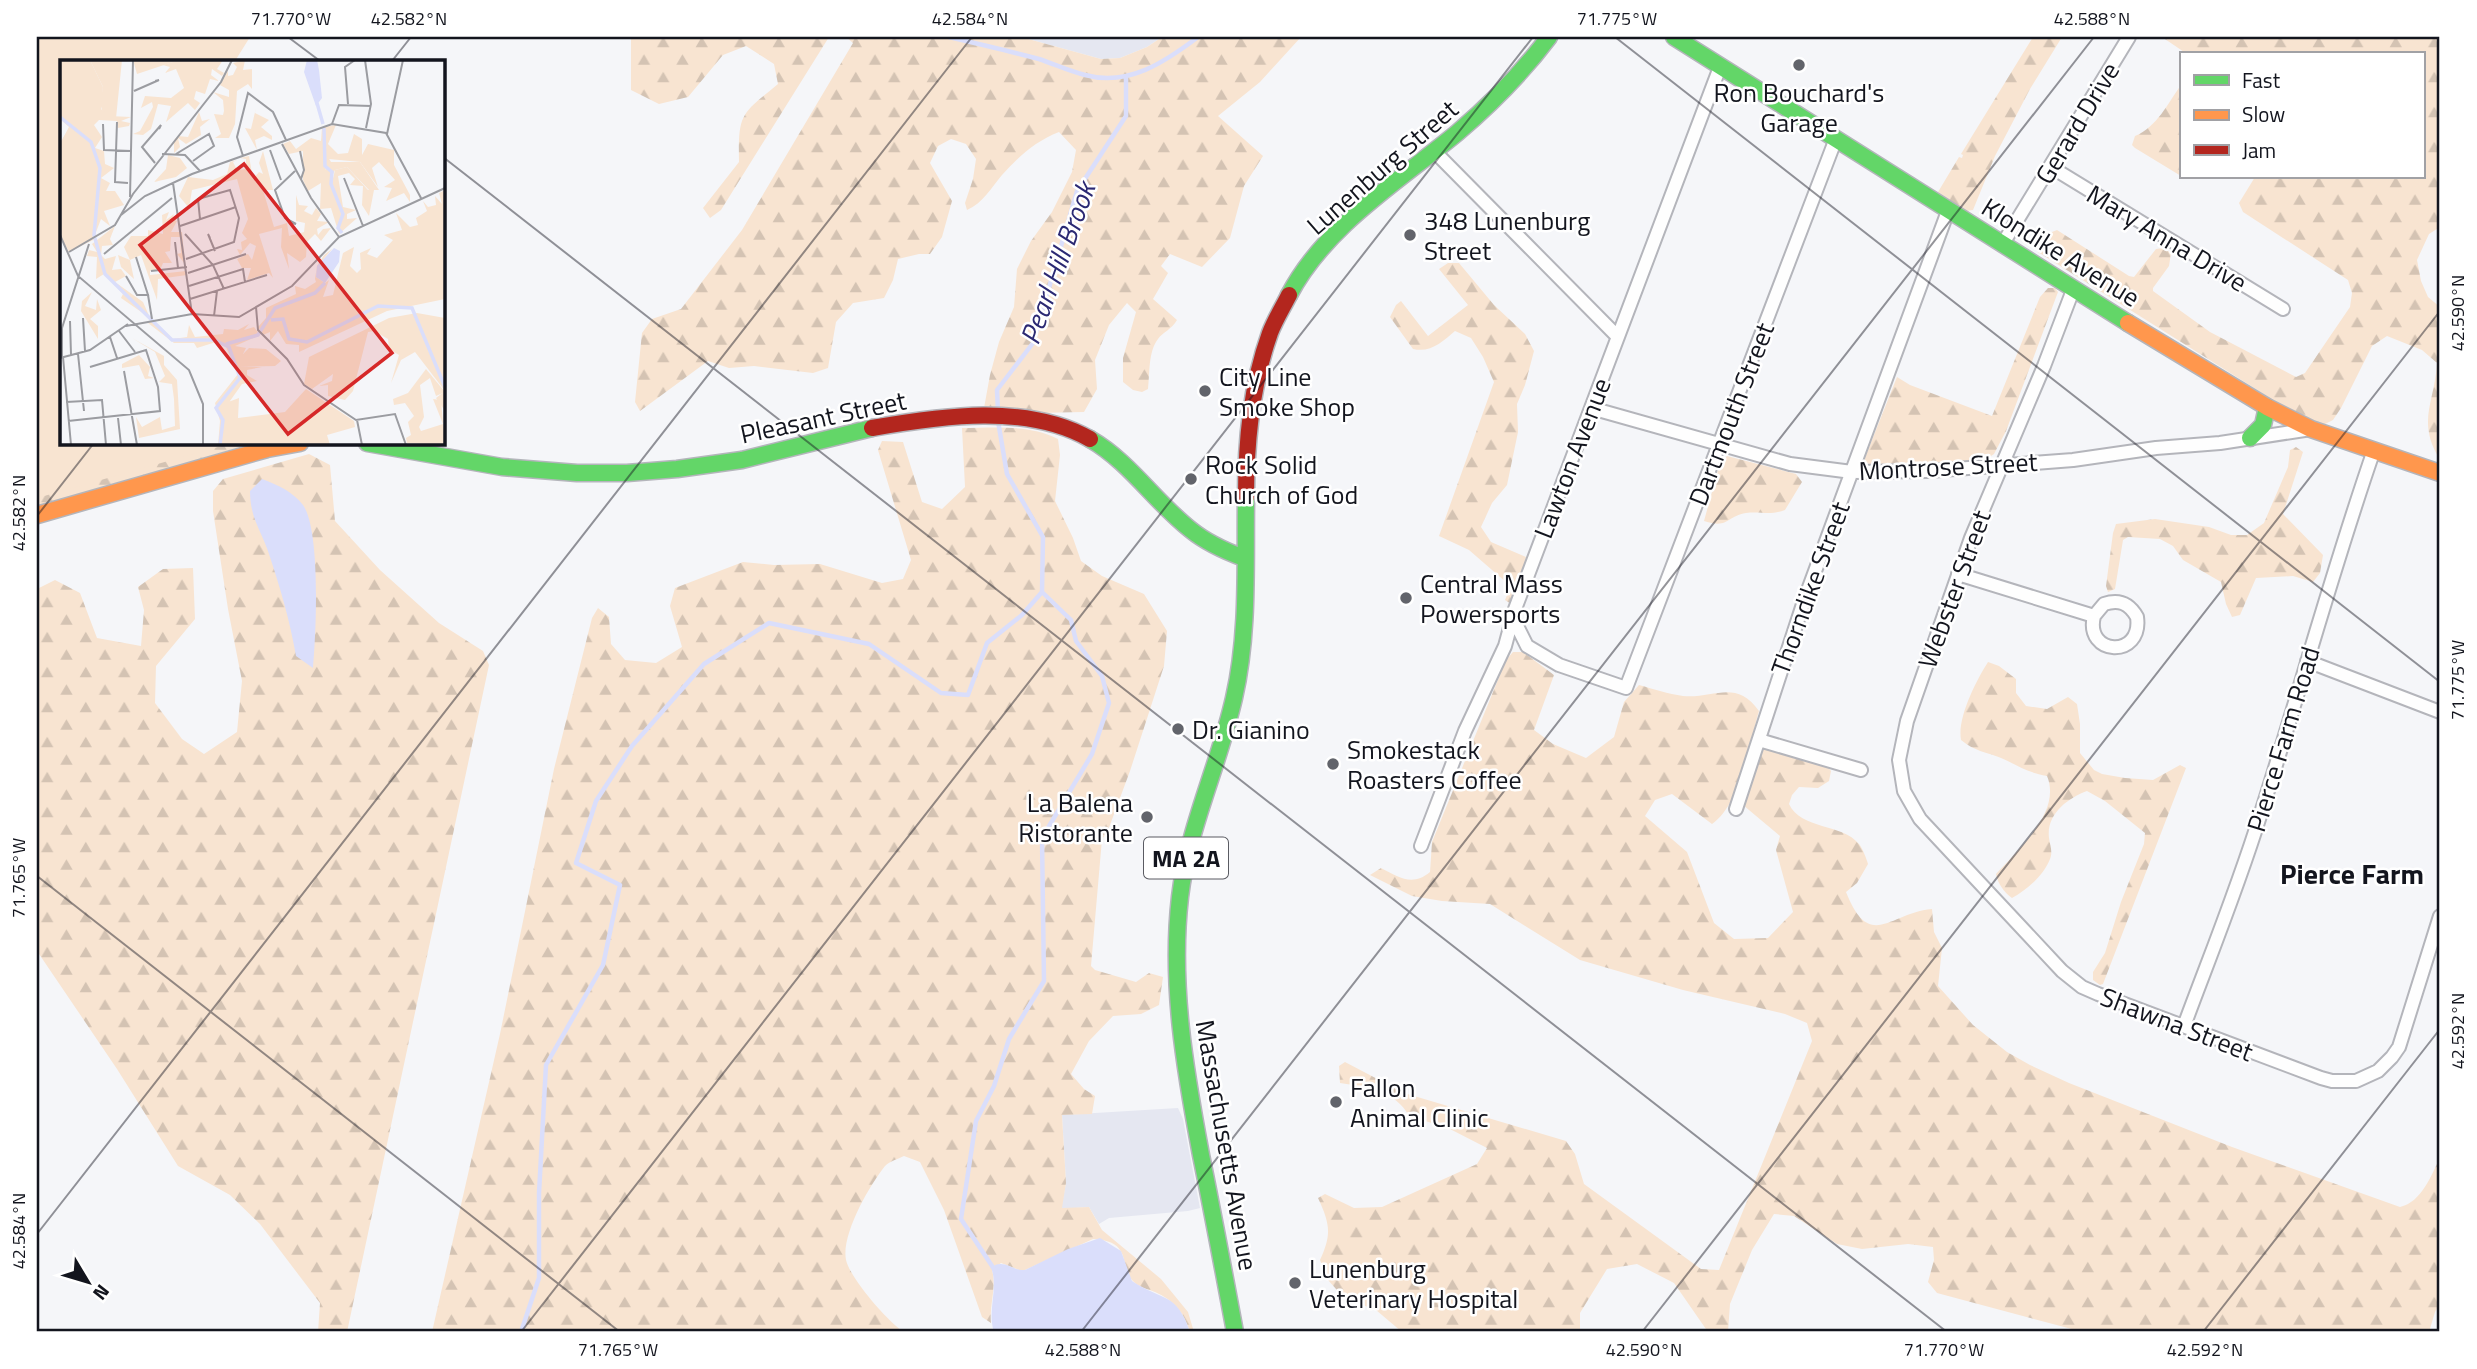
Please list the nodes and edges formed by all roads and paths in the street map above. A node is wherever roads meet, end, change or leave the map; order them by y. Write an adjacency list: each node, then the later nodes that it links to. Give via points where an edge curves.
1 (1549, 37): 6 (street, Lunenburg Street / MA 2A, via 1490,104)
2 (1674, 37): 4 (street, Klondike Avenue)
3 (2129, 37): 7 (street, Gerard Drive)
4 (1720, 67): 5 (street, Klondike Avenue); 12 (street, Lawton Avenue)
5 (1836, 141): 8 (street, Klondike Avenue); 20 (street, Dartmouth Street)
6 (1434, 151): 12 (street); 13 (street, Lunenburg Street / MA 2A, via 1348,223 1301,276 1271,331)
7 (2051, 167): 9 (street, Gerard Drive); 11 (street, Mary Anna Drive)
8 (1948, 211): 9 (street, Klondike Avenue); 23 (street, Thorndike Street)
9 (2002, 245): 10 (street, Klondike Avenue)
10 (2073, 290): 14 (street, Klondike Avenue); 22 (street, Webster Street)
11 (2283, 309)
12 (1618, 337): 15 (street, Lawton Avenue)
13 (1255, 387): 26 (street, Massachusetts Avenue / MA 2A, via 1248,436)
14 (2267, 407): 16 (street, Klondike Avenue); 17 (street, via 2263,425)
15 (1591, 408): 20 (street, Montrose Street); 29 (street, Lawton Avenue)
16 (2311, 429): 17 (street, Montrose Street); 21 (street, Klondike Avenue)
17 (2250, 438): 22 (street, Montrose Street)
18 (294, 444): 25 (street)
19 (372, 444): 26 (street, Pleasant Street, via 493,466 624,473 742,460 873,428 942,419 1054,424 1095,439 1199,538)
20 (1719, 445): 23 (street, Montrose Street, via 1790,464); 29 (street, Dartmouth Street, via 1626,688 1559,664 1527,646)
21 (2374, 450): 24 (street, Klondike Avenue); 30 (street, Pierce Farm Road)
22 (2000, 466): 23 (street, Montrose Street); 27 (street, Webster Street)
23 (1852, 472): 32 (street, Thorndike Street)
24 (2440, 473)
25 (37, 515)
26 (1244, 558): 39 (street, Massachusetts Avenue / MA 2A, via 1240,674 1189,847 1181,892 1178,974 1183,1058)
27 (1958, 574): 28 (street); 34 (street, Webster Street, via 1907,720 1899,760)
28 (2094, 616)
29 (1513, 618): 36 (street, Lawton Avenue)
30 (2307, 661): 31 (street); 38 (street, Pierce Farm Road, via 2260,816)
31 (2440, 712)
32 (1759, 740): 33 (street); 35 (street, Thorndike Street)
33 (1861, 770)
34 (1901, 777): 38 (street, Shawna Street, via 1911,805 1926,826 2068,977 2090,991)
35 (1736, 809)
36 (1421, 846)
37 (2440, 916): 38 (street, Shawna Street, via 2399,1047 2385,1066 2367,1077 2321,1078)
38 (2184, 1026)
39 (1236, 1332)

